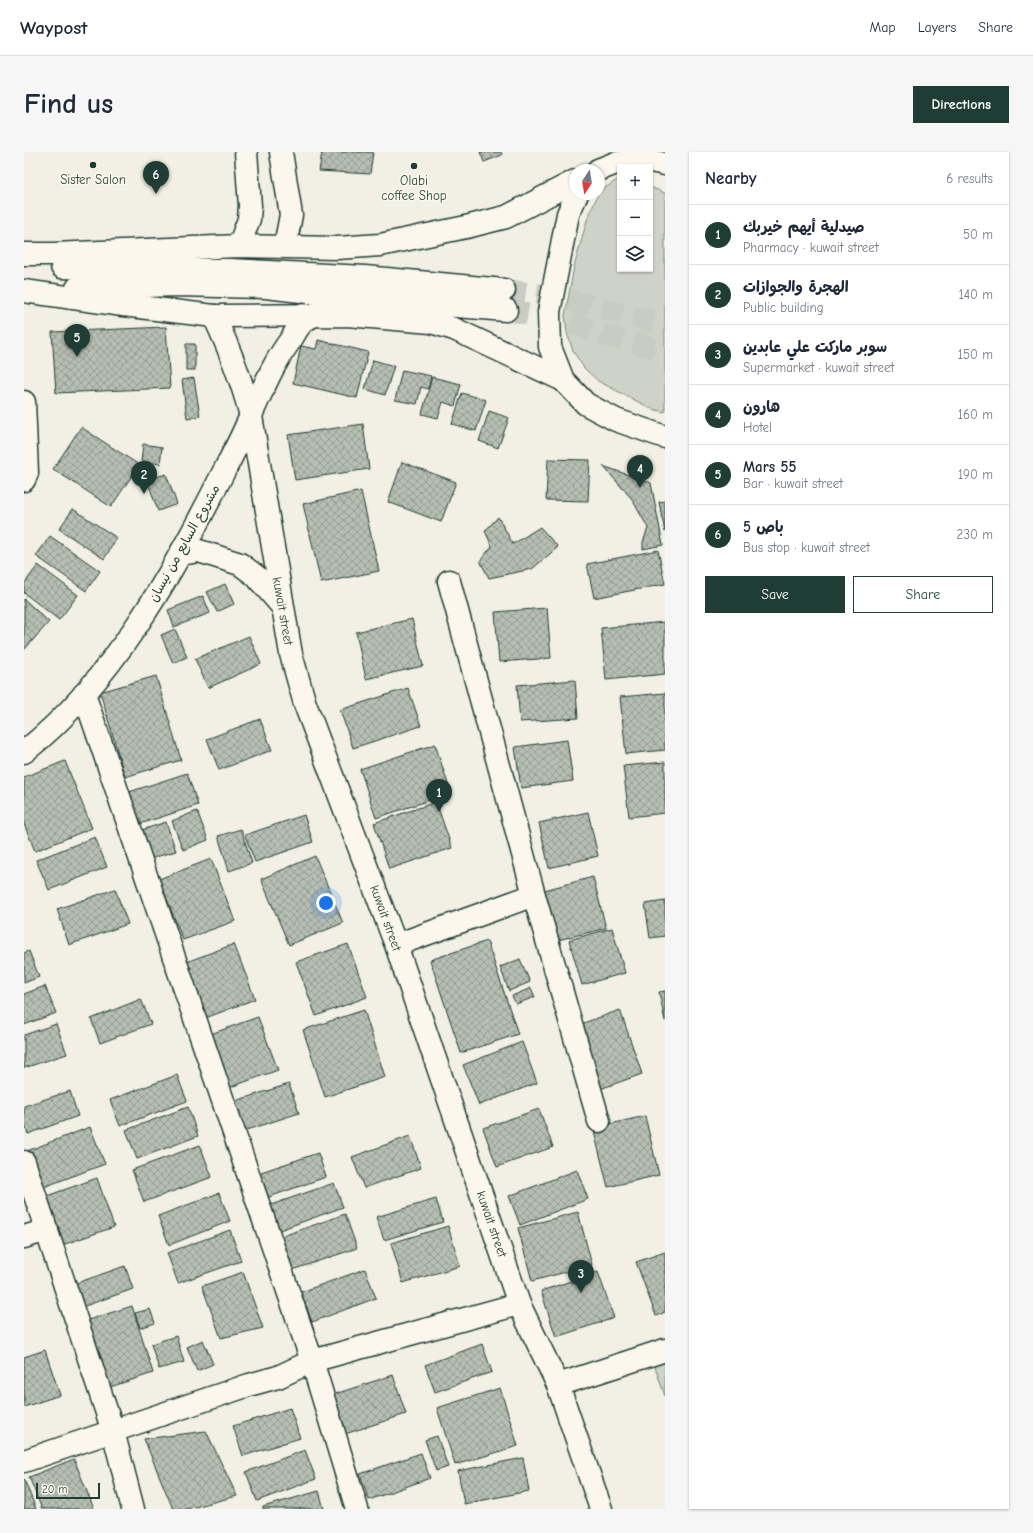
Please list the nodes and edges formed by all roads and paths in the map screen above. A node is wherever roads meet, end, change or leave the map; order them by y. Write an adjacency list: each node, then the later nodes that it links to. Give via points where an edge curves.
1 (246, 152): 9 (street, via 250,206 249,219)
2 (281, 152): 10 (street, via 290,215)
3 (623, 152): 5 (street)
4 (665, 164): 6 (street, via 641,160 616,163)
5 (605, 165)
6 (605, 167)
7 (569, 184): 10 (street, via 506,217 466,227 380,244 337,248)
8 (574, 200): 16 (street, via 568,214 549,312 550,347)
9 (239, 246): 10 (street); 11 (street)
10 (284, 246)
11 (24, 254)
12 (24, 265): 13 (street, via 230,270 365,277 505,300 370,299 266,287 178,285)
13 (24, 291): 15 (street)
14 (315, 314): 15 (street); 16 (street, via 431,322 454,329); 18 (street, مشروع السابع من نيسان, via 302,323 272,366)
15 (214, 316): 18 (street, kuwait street, via 229,347)
16 (563, 380): 19 (street, via 586,404 616,420)
17 (24, 402): 20 (street)
18 (251, 416): 21 (street, مشروع السابع من نيسان); 23 (street, kuwait street)
19 (665, 437)
20 (25, 476)
21 (181, 554): 23 (street, via 199,551 240,564 256,576); 24 (street, مشروع السابع من نيسان, via 134,629)
22 (449, 581): 26 (street)
23 (282, 606): 27 (street, kuwait street, via 291,654 305,704)
24 (84, 694): 25 (street, مشروع السابع من نيسان, via 50,730); 34 (street)
25 (24, 752)
26 (534, 895): 27 (street); 28 (street)
27 (396, 945): 32 (street, kuwait street)
28 (599, 1121)
29 (24, 1162): 30 (street)
30 (46, 1230): 31 (street); 36 (street)
31 (24, 1237)
32 (519, 1304): 34 (street); 35 (street, kuwait street)
33 (665, 1350): 35 (street)
34 (312, 1361): 36 (street, via 278,1377); 39 (street)
35 (558, 1385): 40 (street, kuwait street)
36 (113, 1431): 37 (street); 38 (street)
37 (24, 1461)
38 (133, 1509)
39 (357, 1509)
40 (601, 1509)

